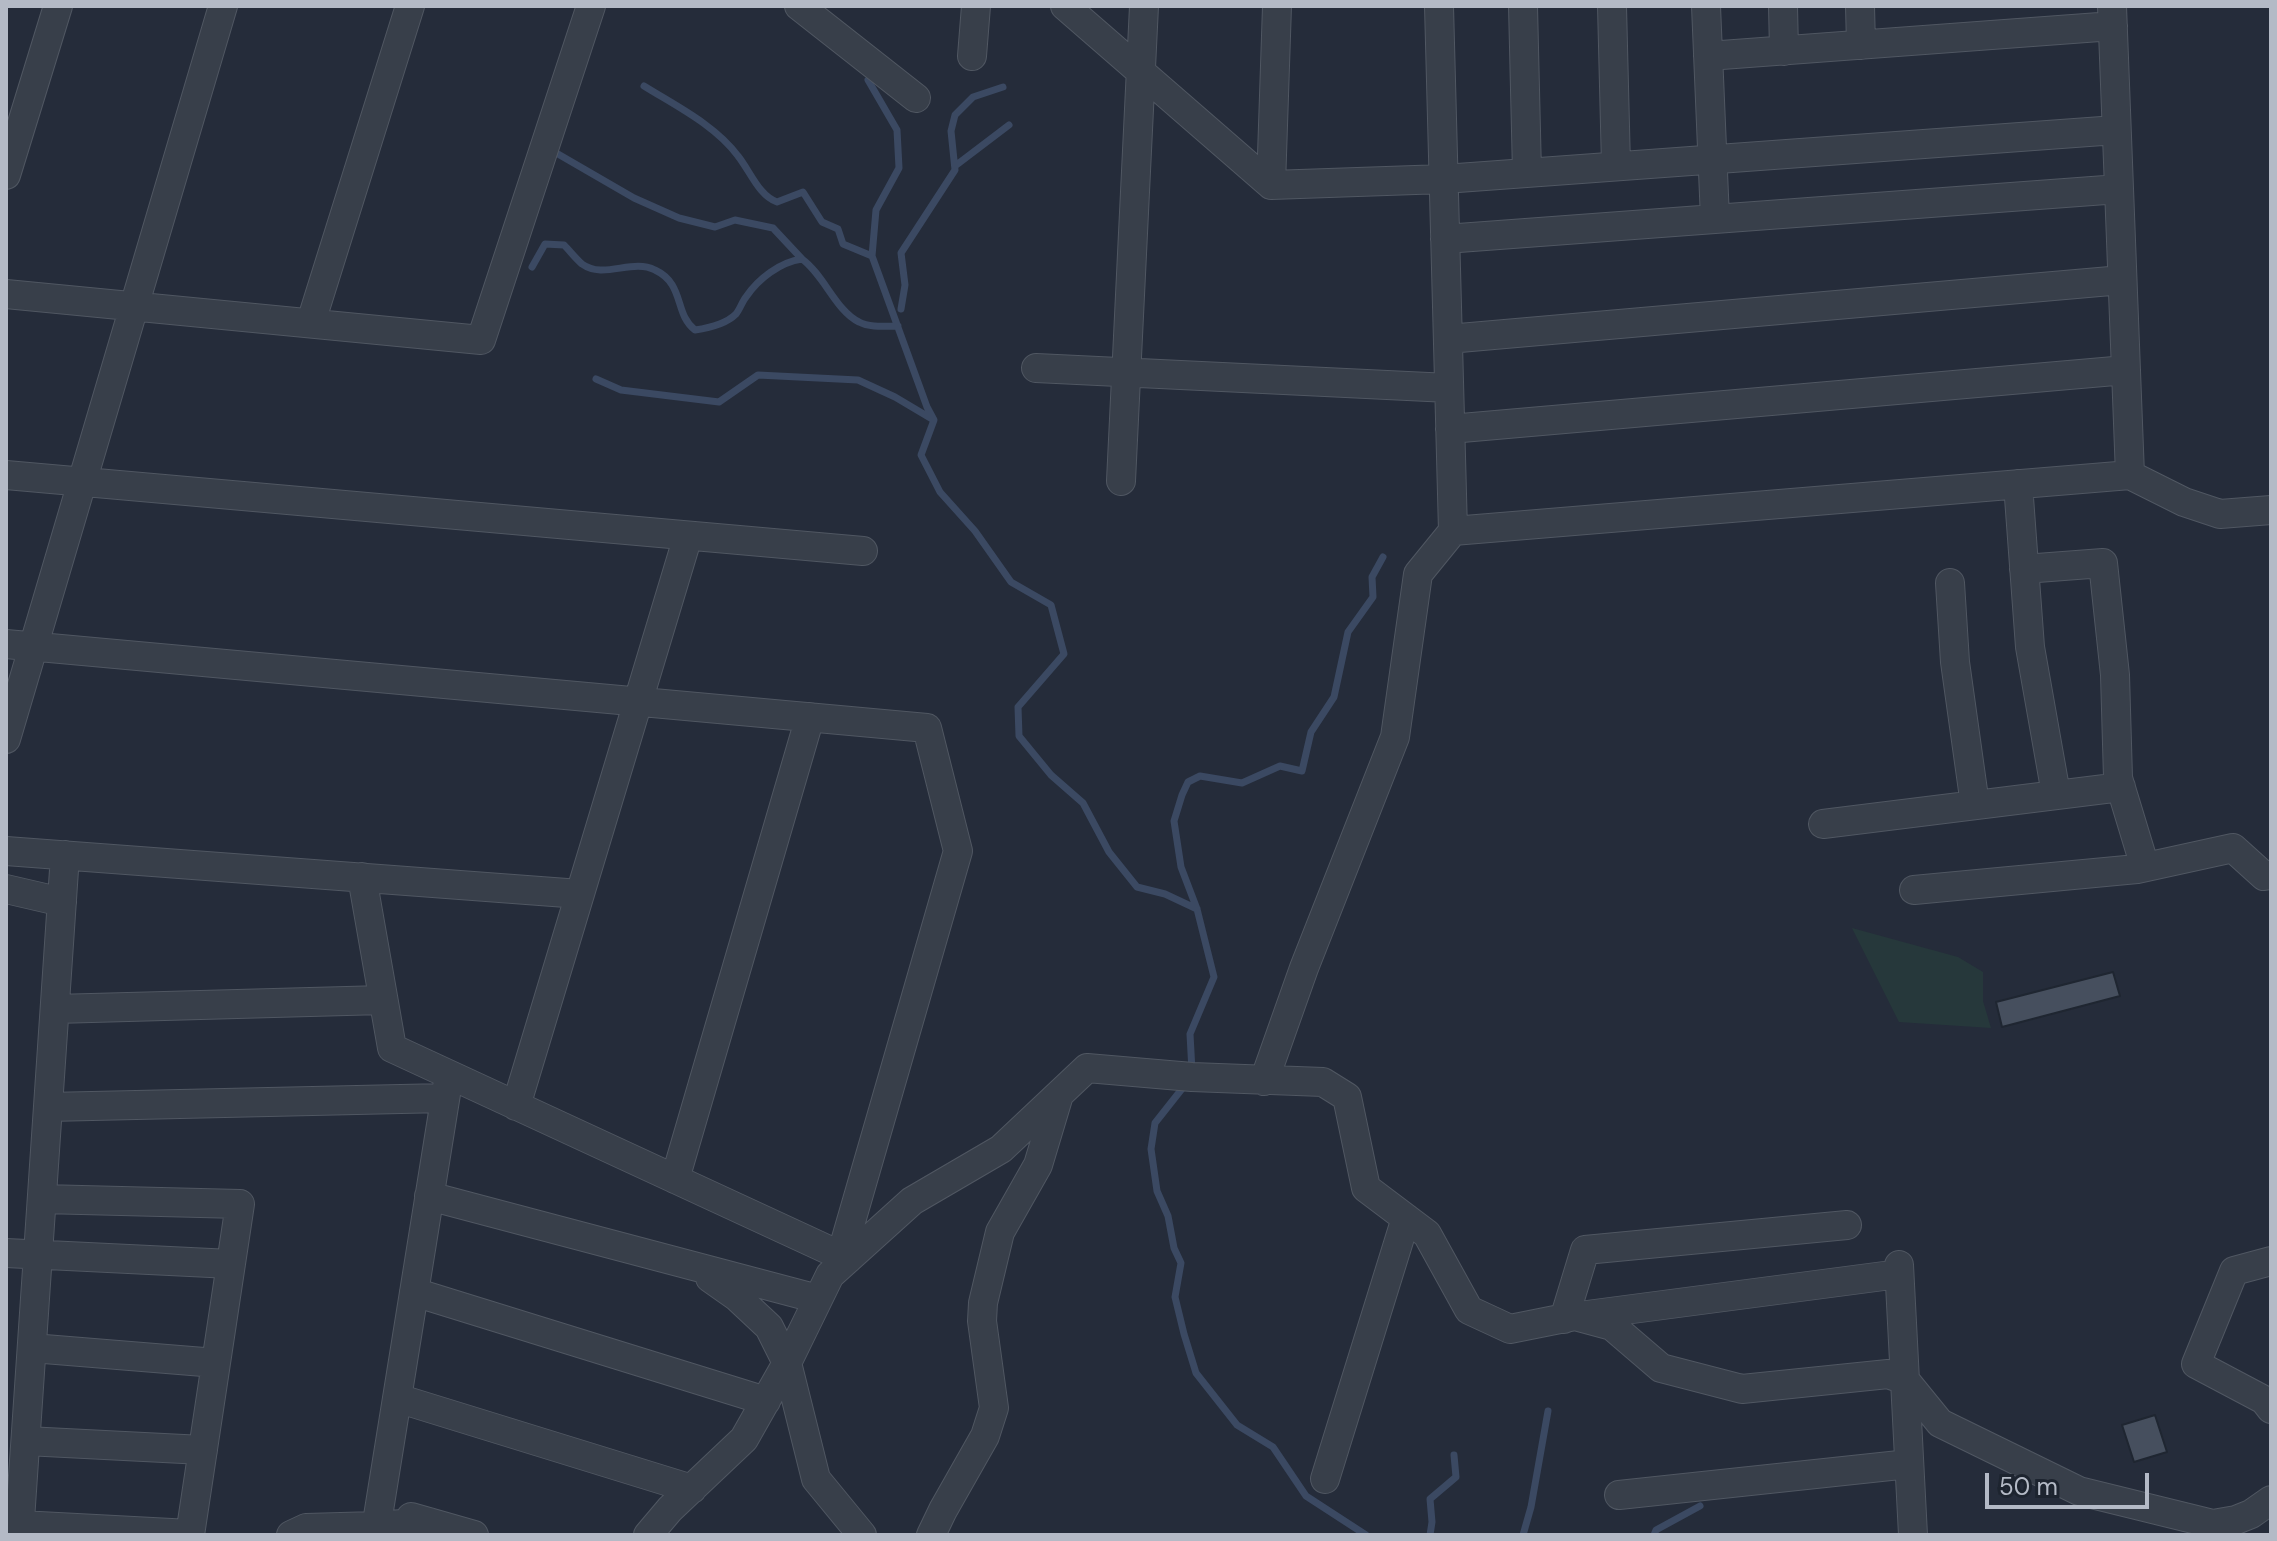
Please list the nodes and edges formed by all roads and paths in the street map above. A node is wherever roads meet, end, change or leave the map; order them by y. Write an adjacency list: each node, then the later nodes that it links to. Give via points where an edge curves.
1 (58, 6): 27 (street)
2 (223, 6): 35 (street)
3 (410, 6): 36 (street)
4 (591, 6): 36 (street, via 481,340)
5 (799, 6): 22 (street)
6 (976, 6): 19 (street)
7 (1065, 6): 21 (street)
8 (1144, 6): 21 (street)
9 (1277, 6): 29 (street)
10 (1439, 6): 28 (street)
11 (1523, 6): 26 (street)
12 (1612, 6): 25 (street)
13 (1706, 6): 20 (street)
14 (1783, 6): 18 (street)
15 (1860, 6): 17 (street)
16 (2112, 16): 17 (street); 23 (street)
17 (1861, 45): 18 (street)
18 (1784, 51): 20 (street)
19 (972, 56)
20 (1708, 56): 24 (street)
21 (1141, 72): 29 (street); 40 (street)
22 (916, 98)
23 (2116, 130): 24 (street); 30 (street)
24 (1712, 159): 25 (street); 31 (street)
25 (1616, 166): 26 (street)
26 (1527, 173): 28 (street)
27 (6, 175)
28 (1444, 179): 29 (street); 32 (street)
29 (1271, 185)
30 (2119, 189): 31 (street); 33 (street)
31 (1715, 219): 32 (street)
32 (1445, 239): 37 (street)
33 (2122, 280): 37 (street); 39 (street)
34 (6, 294): 35 (street)
35 (136, 306): 36 (street); 46 (street)
36 (311, 322)
37 (1448, 339): 41 (street)
38 (1036, 368): 40 (street)
39 (2126, 370): 42 (street); 44 (street)
40 (1126, 372): 41 (street); 45 (street)
41 (1449, 388): 42 (street)
42 (1450, 429): 49 (street)
43 (6, 475): 46 (street)
44 (2130, 475): 47 (street); 48 (street, via 2220,514)
45 (1121, 481)
46 (83, 482): 50 (street); 54 (street)
47 (2018, 484): 49 (street); 52 (street)
48 (2271, 510)
49 (1453, 531): 73 (street, via 1418,574 1395,737)
50 (688, 536): 51 (street); 55 (street)
51 (863, 551)
52 (2024, 569): 58 (street, via 2103,563); 59 (street, via 2030,647)
53 (1950, 583): 60 (street)
54 (20, 646): 55 (street); 57 (street)
55 (638, 702): 56 (street); 69 (street)
56 (810, 717): 78 (street); 85 (street, via 927,728 958,851)
57 (6, 739)
58 (2121, 787): 59 (street); 64 (street)
59 (2056, 794): 60 (street)
60 (1975, 805): 61 (street)
61 (1823, 824)
62 (6, 851): 63 (street)
63 (65, 855): 66 (street); 70 (street)
64 (2145, 867): 65 (street, via 2233,848 2264,876); 68 (street)
65 (2271, 875)
66 (362, 877): 69 (street); 71 (street)
67 (6, 889): 70 (street)
68 (1914, 890)
69 (580, 894): 76 (street)
70 (62, 902): 72 (street)
71 (383, 1000): 72 (street); 74 (street, via 392,1048)
72 (55, 1009): 77 (street)
73 (1264, 1081): 75 (street, via 1087,1068); 81 (street, via 1323,1082 1347,1097 1366,1188)
74 (447, 1087): 76 (street); 77 (street); 79 (street)
75 (1059, 1094): 85 (street, via 1001,1149 912,1201); 113 (street, via 1038,1165 1000,1232 983,1303 994,1408 985,1436)
76 (516, 1106): 78 (street)
77 (48, 1107): 80 (street)
78 (675, 1179): 85 (street)
79 (429, 1196): 88 (street); 89 (street)
80 (42, 1199): 84 (street); 87 (street, via 240,1204)
81 (1406, 1218): 91 (street, via 1427,1234 1469,1310 1510,1329); 102 (street)
82 (1847, 1225): 91 (street, via 1585,1250)
83 (6, 1253): 84 (street)
84 (38, 1254): 87 (street); 92 (street)
85 (844, 1258): 90 (street)
86 (2271, 1261): 98 (street, via 2234,1271 2196,1364)
87 (231, 1264): 93 (street)
88 (693, 1266): 90 (street); 94 (street, via 769,1327)
89 (414, 1292): 96 (street); 97 (street)
90 (818, 1299): 94 (street)
91 (1570, 1318): 95 (street, via 1612,1326 1661,1368 1742,1389 1888,1374); 95 (street, via 1899,1269)
92 (32, 1348): 93 (street); 99 (street)
93 (216, 1363): 100 (street)
94 (787, 1363): 97 (street); 112 (street, via 816,1479)
95 (1905, 1380): 101 (street); 105 (street, via 1940,1423 2079,1491 2213,1524 2251,1514)
96 (397, 1398): 103 (street); 106 (street)
97 (766, 1401): 103 (street, via 744,1439)
98 (2271, 1407)
99 (26, 1441): 100 (street); 107 (street)
100 (203, 1450): 108 (street)
101 (1909, 1464): 104 (street); 114 (street)
102 (1325, 1479)
103 (692, 1489): 111 (street)
104 (1619, 1495)
105 (2271, 1500)
106 (377, 1523): 109 (street, via 306,1528); 110 (street, via 429,1522)
107 (19, 1530): 108 (street)
108 (190, 1534)
109 (291, 1535)
110 (474, 1535)
111 (648, 1535)
112 (862, 1535)
113 (931, 1535)
114 (1913, 1535)

